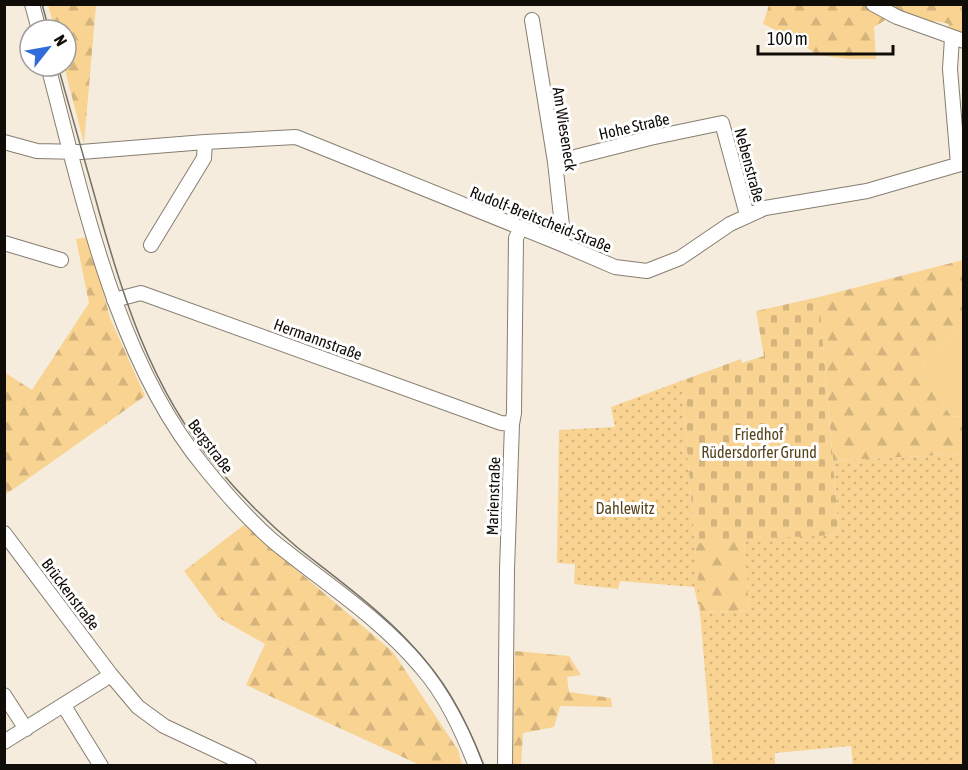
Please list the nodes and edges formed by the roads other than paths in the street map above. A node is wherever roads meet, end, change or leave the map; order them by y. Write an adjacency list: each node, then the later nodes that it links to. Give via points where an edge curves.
1 (873, 4): 3 (street)
2 (532, 20): 9 (street, Am Wieseneck)
3 (958, 40): 10 (street, via 950,69)
4 (51, 78): 8 (street, Bergstraße)
5 (722, 123): 9 (street, Hohe Straße); 11 (street, Nebenstraße)
6 (4, 142): 8 (street, Rudolf-Breitscheid-Straße, via 37,151)
7 (205, 142): 8 (street, Rudolf-Breitscheid-Straße); 12 (street, Rudolf-Breitscheid-Straße, via 296,137); 15 (street, via 204,158)
8 (71, 152): 17 (street, Bergstraße)
9 (555, 162): 14 (street, Am Wieseneck, via 563,235)
10 (961, 164): 11 (street, Rudolf-Breitscheid-Straße, via 867,191 765,208)
11 (747, 215): 14 (street, Rudolf-Breitscheid-Straße, via 680,258 647,271 615,267)
12 (521, 228): 14 (street, Rudolf-Breitscheid-Straße); 18 (street, Marienstraße, via 516,238)
13 (4, 243): 16 (street)
14 (559, 243)
15 (151, 244)
16 (61, 260)
17 (114, 300): 18 (street, Hermannstraße, via 141,293); 27 (street, Bergstraße, via 157,395 195,455 272,540 360,608 423,668 453,715)
18 (512, 424): 28 (street, Marienstraße)
19 (4, 533): 20 (street, Brückenstraße)
20 (111, 675): 22 (street); 26 (street, Brückenstraße, via 138,707 164,726)
21 (4, 695): 23 (street)
22 (64, 706): 23 (street); 25 (street)
23 (26, 729): 24 (street)
24 (4, 742)
25 (100, 765)
26 (249, 765)
27 (476, 765)
28 (505, 765)

